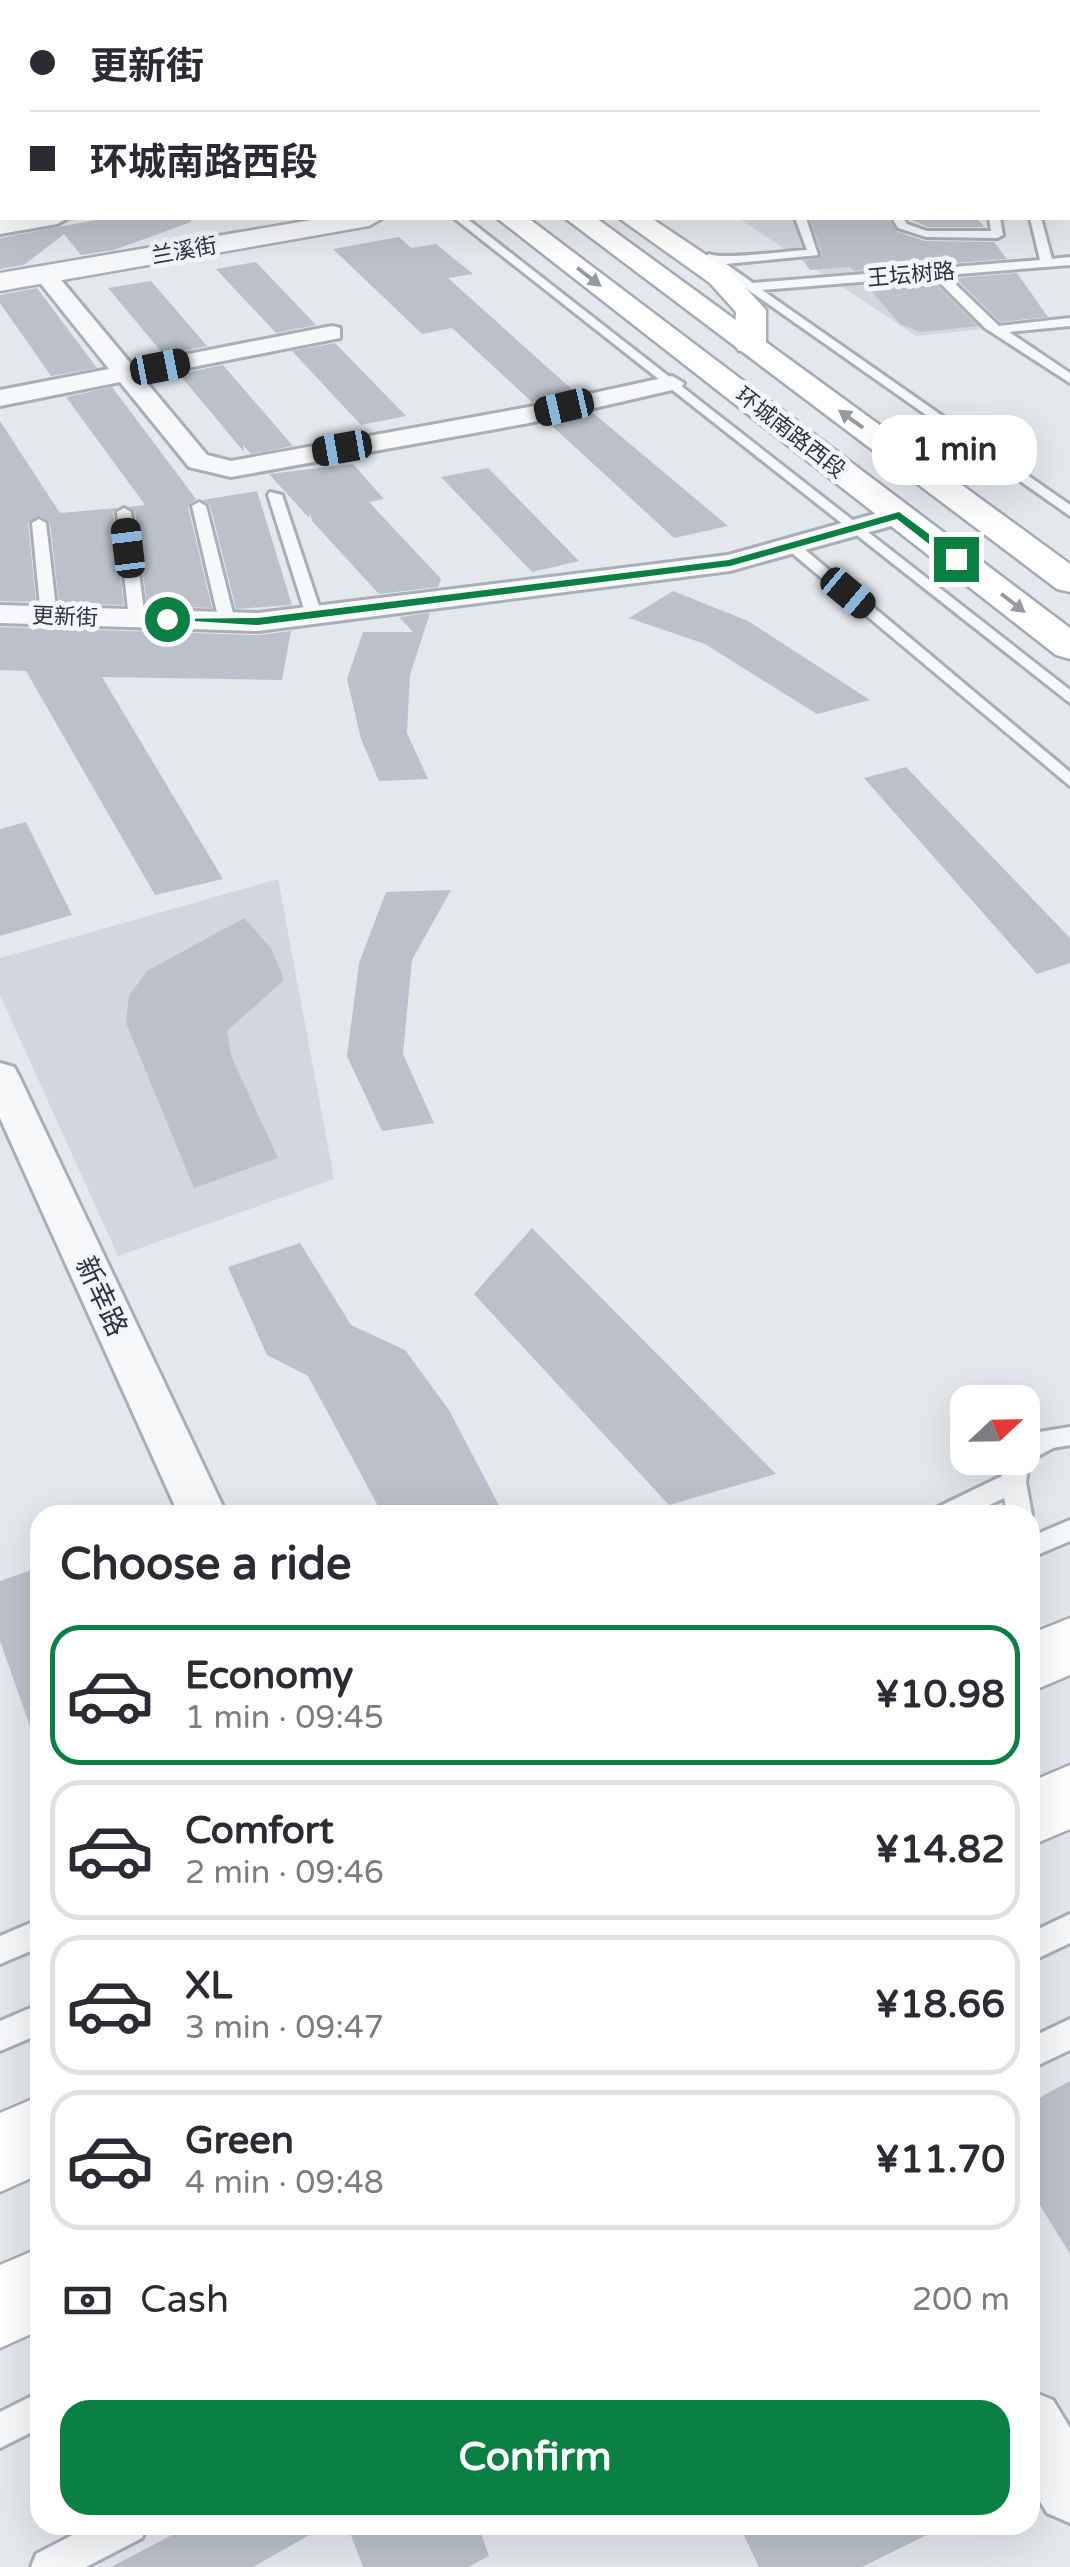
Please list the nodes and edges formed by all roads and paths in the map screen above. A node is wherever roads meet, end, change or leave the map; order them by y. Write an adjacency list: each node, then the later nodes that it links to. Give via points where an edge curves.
1 (44, 220): 12 (street)
2 (356, 220): 17 (street, 兰溪街)
3 (463, 220): 26 (lane)
4 (515, 220): 32 (main road, 环城南路西段, one-way to 32)
5 (581, 220): 23 (main road, 环城南路西段)
6 (636, 220): 23 (main road, via 731,288 751,310)
7 (651, 220): 14 (lane)
8 (801, 220): 14 (lane, via 814,253)
9 (899, 220): 10 (lane, via 926,234 997,236)
10 (995, 220)
11 (1036, 220): 15 (lane)
12 (0, 227)
13 (1070, 261): 15 (lane, 王坛树路)
14 (717, 263): 19 (lane)
15 (1046, 263): 16 (lane, 王坛树路)
16 (936, 272): 19 (lane, 王坛树路); 21 (lane)
17 (44, 274): 18 (street, 兰溪街); 24 (street)
18 (0, 282)
19 (752, 287): 31 (lane)
20 (1067, 326): 21 (lane)
21 (996, 330): 25 (lane)
22 (332, 333): 24 (street)
23 (750, 344): 36 (main road, 环城南路西段, one-way to 23)
24 (126, 374): 26 (street, via 198,461 231,469); 27 (street)
25 (1070, 379)
26 (672, 383): 34 (lane)
27 (0, 398)
28 (275, 495): 38 (lane)
29 (199, 506): 41 (lane)
30 (124, 512): 40 (lane)
31 (1070, 512)
32 (899, 515): 34 (street, 更新街); 42 (main road, 环城南路西段, one-way to 42)
33 (38, 522): 39 (lane)
34 (858, 528): 35 (street, 更新街); 43 (lane)
35 (792, 546): 38 (street, 更新街, via 730,563); 44 (lane)
36 (1070, 581)
37 (0, 614): 39 (street, 更新街)
38 (314, 615): 41 (street, 更新街)
39 (49, 616): 40 (street, 更新街)
40 (137, 618): 41 (street, 更新街)
41 (227, 621)
42 (1070, 647)
43 (1070, 698)
44 (1070, 781)
45 (0, 1076): 50 (street, 新幸路)
46 (1070, 1436): 47 (lane)
47 (1040, 1446)
48 (1003, 1475): 51 (lane)
49 (1018, 1475): 52 (lane)
50 (198, 1505)
51 (959, 1505)
52 (1020, 1505)
53 (1070, 1530): 54 (lane)
54 (1040, 1539)
55 (1070, 1645): 56 (main road)
56 (1040, 1659)
57 (1070, 1796): 58 (main road)
58 (1040, 1810)
59 (1070, 1928): 61 (lane)
60 (30, 1937): 62 (lane)
61 (1040, 1943)
62 (0, 1950)
63 (30, 2023): 65 (lane)
64 (1070, 2034): 66 (lane)
65 (0, 2036)
66 (1040, 2049)
67 (30, 2139): 68 (main road)
68 (0, 2153)
69 (30, 2293): 70 (main road)
70 (0, 2307)
71 (30, 2414): 72 (lane)
72 (0, 2431)
73 (1040, 2440): 74 (street)
74 (1070, 2490)
75 (110, 2535): 76 (lane)
76 (49, 2567)

